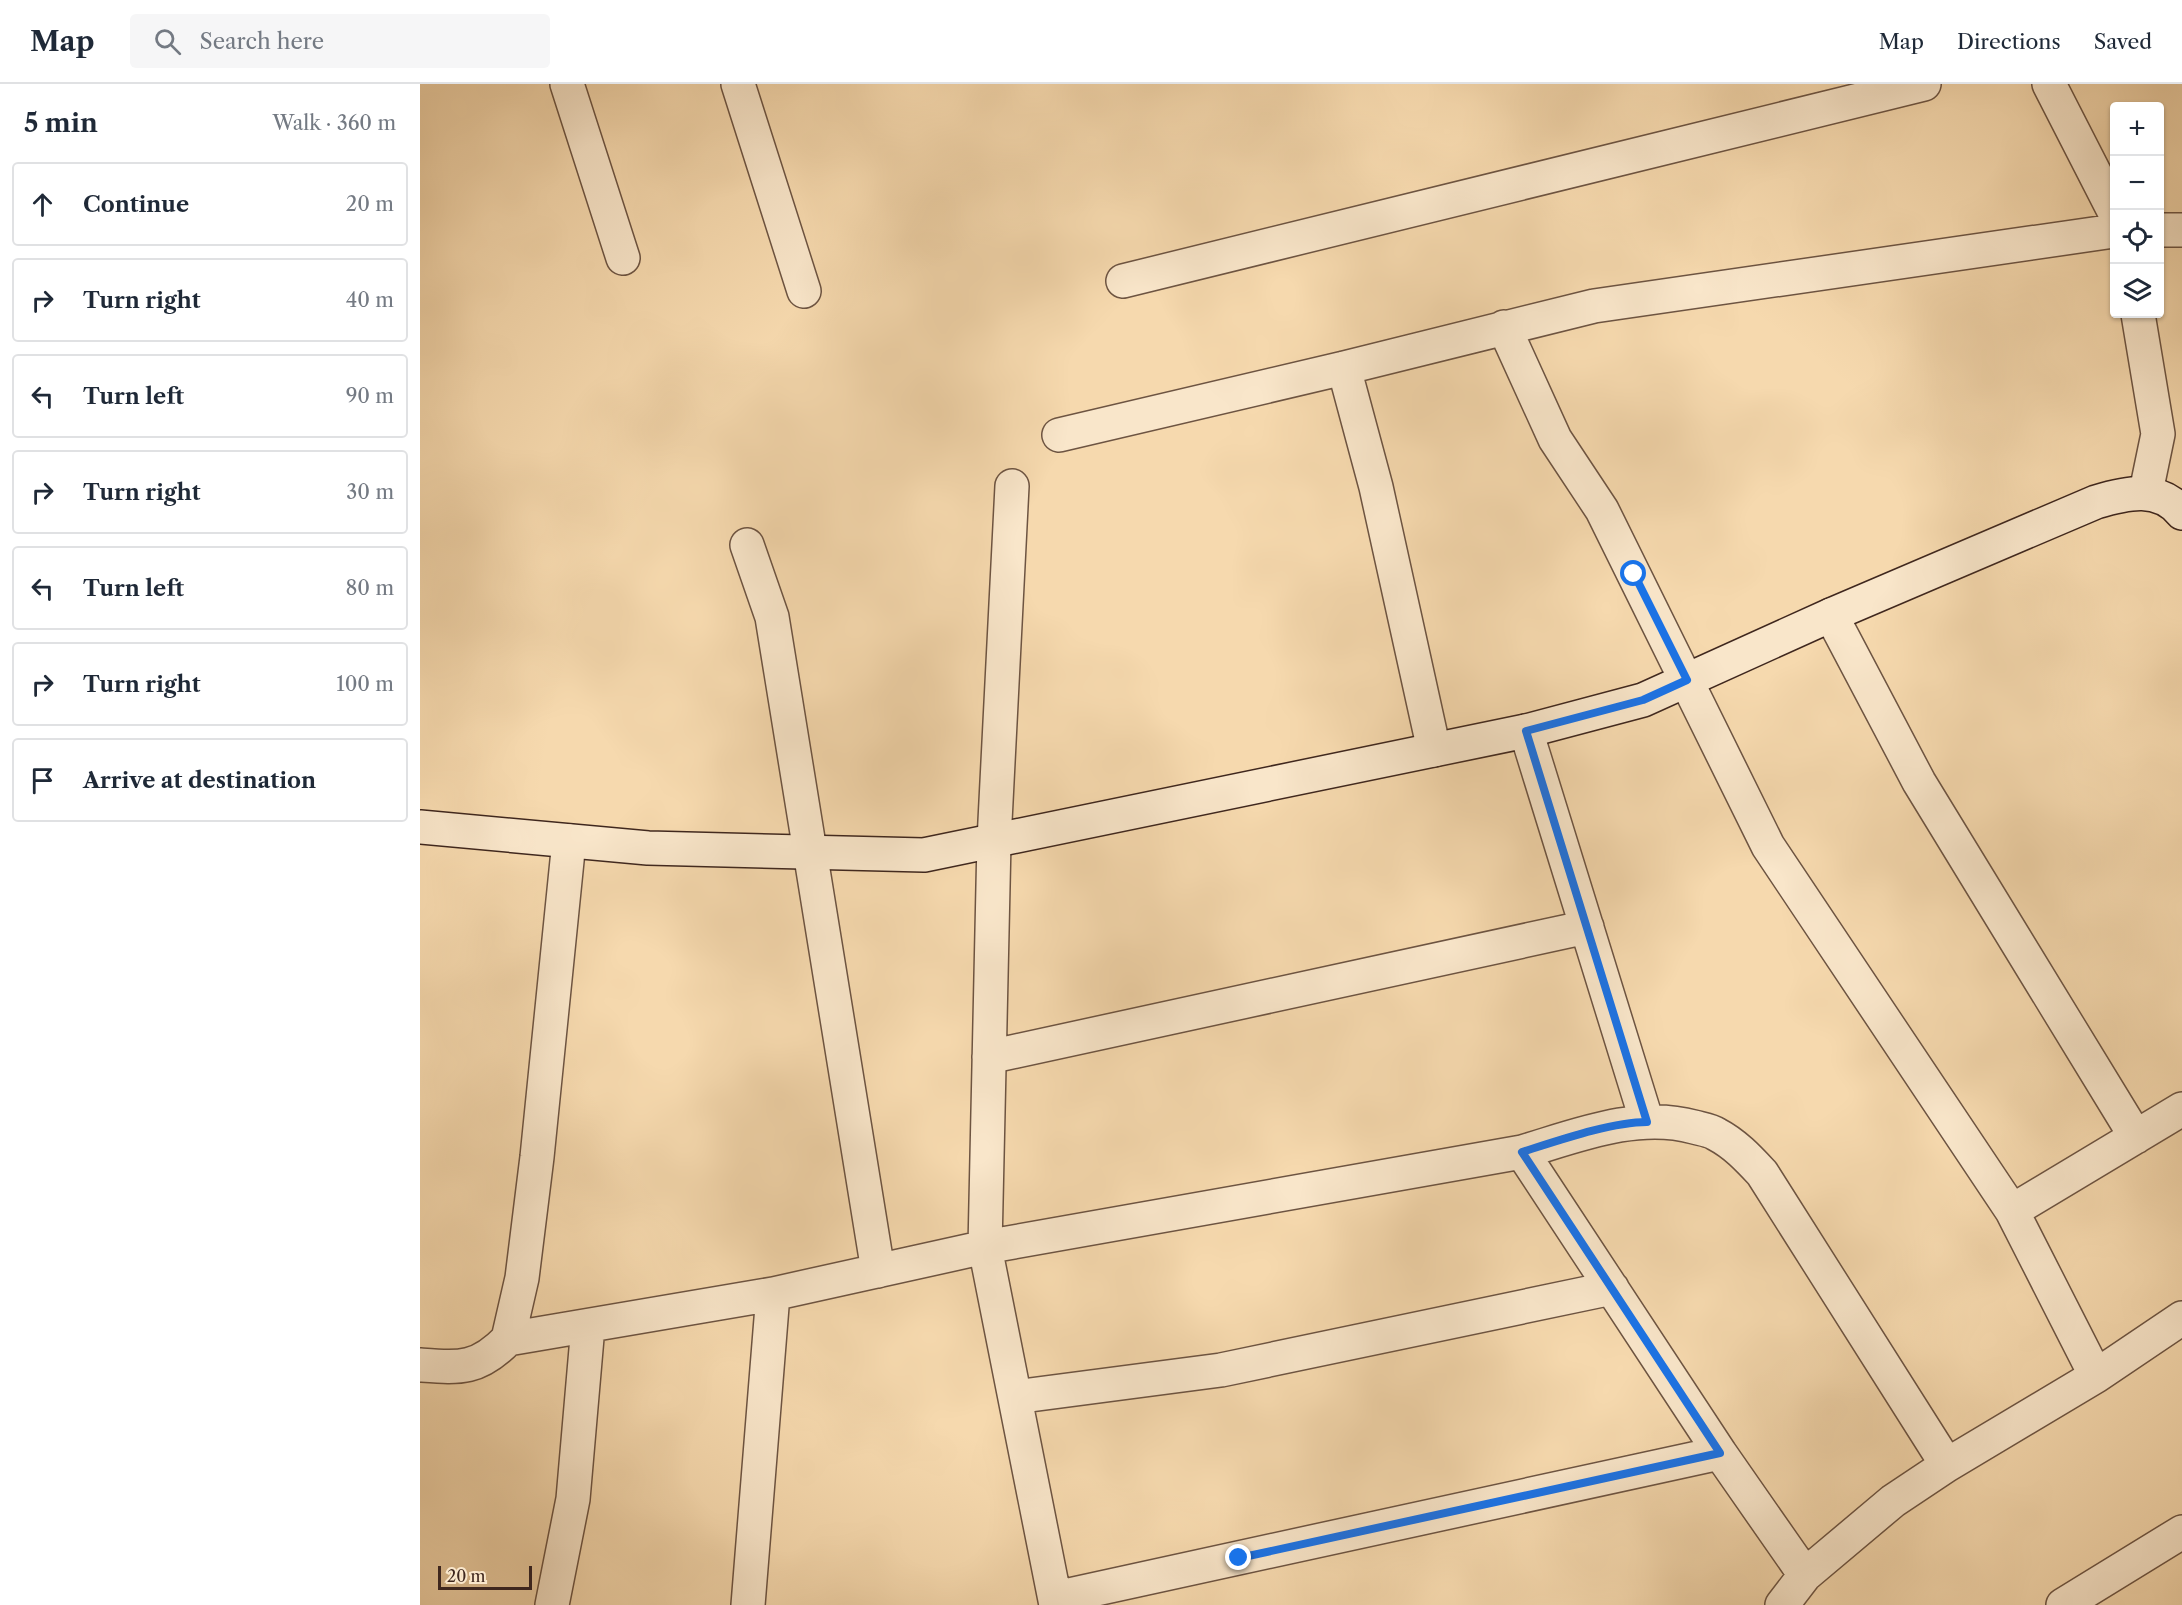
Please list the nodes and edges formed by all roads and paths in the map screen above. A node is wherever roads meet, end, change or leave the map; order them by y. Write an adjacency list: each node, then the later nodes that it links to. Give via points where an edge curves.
1 (567, 84): 9 (street)
2 (738, 84): 11 (street)
3 (1924, 84): 10 (street)
4 (2049, 84): 5 (street)
5 (2114, 210)
6 (2164, 230): 7 (street)
7 (2182, 230)
8 (2110, 232): 13 (street, via 1594,306)
9 (623, 258)
10 (1123, 281)
11 (804, 291)
12 (2139, 318): 15 (street)
13 (1504, 327): 14 (street); 22 (street, via 1555,439 1602,510)
14 (1344, 368): 16 (street); 24 (street, via 1376,487)
15 (2170, 433): 18 (street)
16 (1059, 435)
17 (1012, 486): 27 (street)
18 (2146, 492): 19 (street, via 2167,498); 21 (street, via 2096,502)
19 (2182, 513)
20 (747, 545): 28 (street, via 772,617)
21 (1831, 615): 22 (street); 33 (street, via 1919,783)
22 (1687, 680): 23 (street, via 1643,700); 35 (street, via 1768,846)
23 (1526, 731): 24 (street); 29 (street)
24 (1434, 750): 27 (street)
25 (420, 827): 26 (street)
26 (569, 841): 28 (street, via 648,848); 42 (street, via 537,1157 522,1278)
27 (994, 841): 28 (street, via 924,855); 30 (street)
28 (810, 852): 37 (street)
29 (1587, 927): 30 (street); 32 (street)
30 (989, 1057): 36 (street)
31 (2182, 1109): 33 (street)
32 (1647, 1122): 34 (street, via 1583,1134); 47 (street, via 1678,1122 1714,1132 1741,1150 1762,1173)
33 (2136, 1137): 35 (street)
34 (1522, 1152): 36 (street); 38 (street)
35 (2012, 1211): 44 (street)
36 (976, 1248): 37 (street); 45 (street)
37 (887, 1268): 39 (street)
38 (1612, 1288): 45 (street, via 1221,1370); 46 (street)
39 (772, 1294): 41 (street); 52 (street)
40 (2182, 1318): 44 (street)
41 (588, 1326): 42 (street); 51 (street, via 573,1498)
42 (508, 1339): 43 (street, via 474,1364 458,1368)
43 (420, 1365)
44 (2096, 1376): 47 (street)
45 (1015, 1397): 50 (street)
46 (1720, 1453): 49 (street); 50 (street)
47 (1947, 1465): 49 (street, via 1893,1501)
48 (2182, 1532): 54 (street)
49 (1805, 1575): 53 (street)
50 (1056, 1602)
51 (552, 1605)
52 (748, 1605)
53 (1782, 1605)
54 (2063, 1605)

